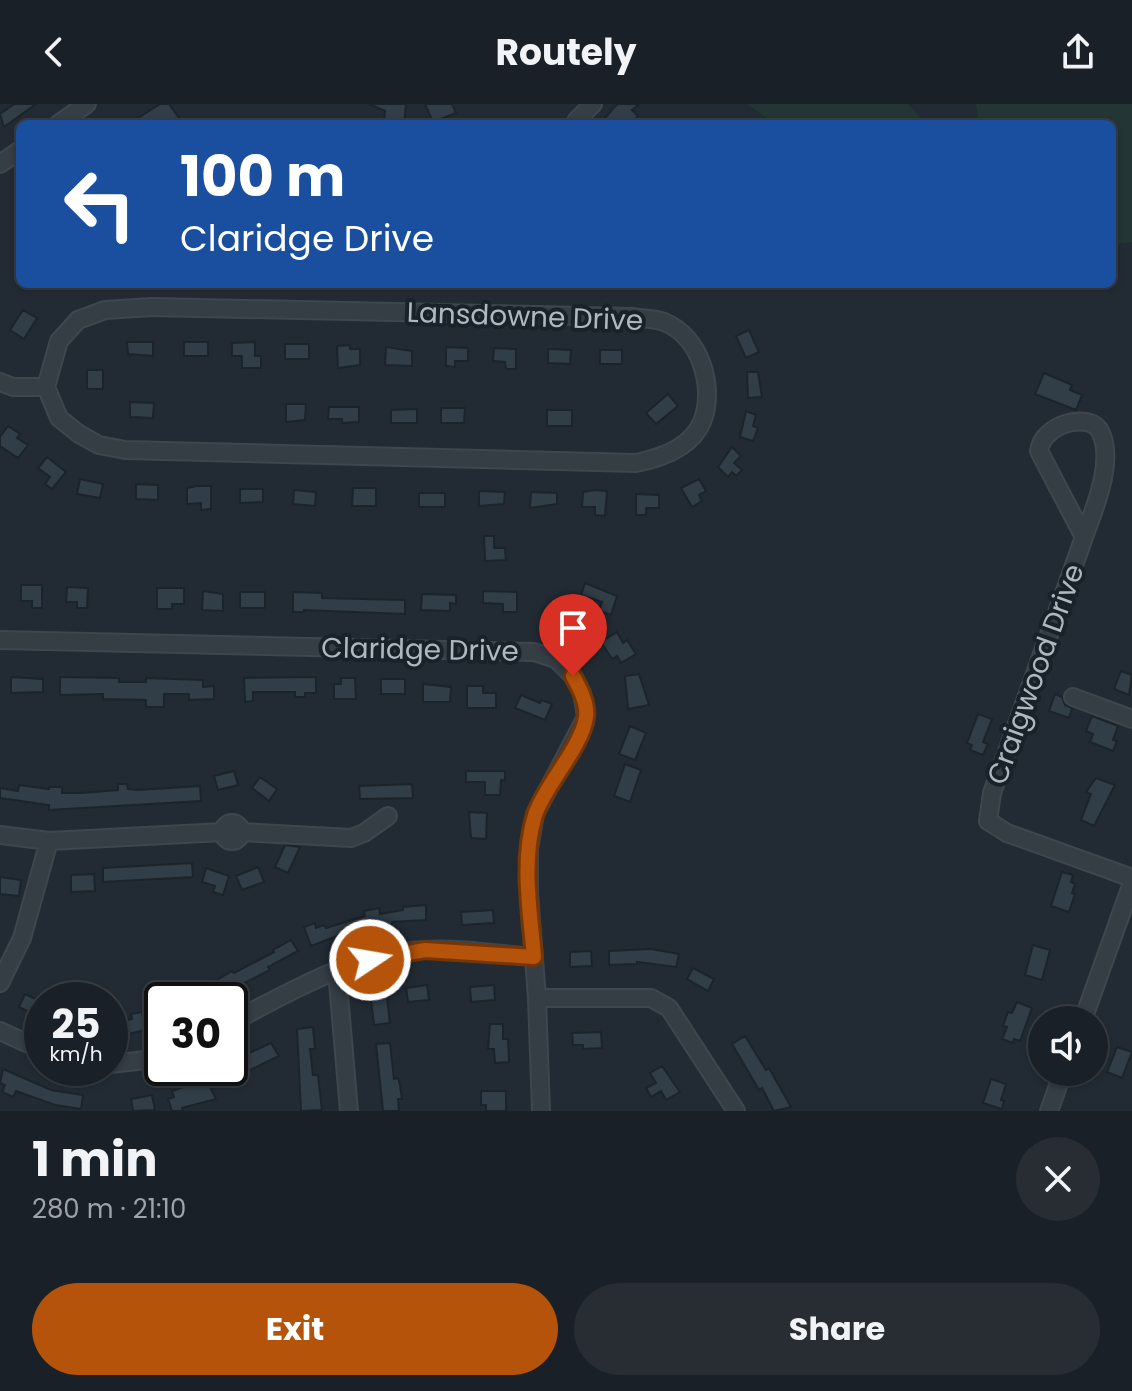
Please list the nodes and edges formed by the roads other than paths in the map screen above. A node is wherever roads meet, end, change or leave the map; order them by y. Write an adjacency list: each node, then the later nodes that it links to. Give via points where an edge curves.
1 (87, 104): 3 (street)
2 (593, 104): 4 (street)
3 (64, 120)
4 (577, 120)
5 (0, 382): 6 (street)
6 (46, 387): 6 (street, Lansdowne Drive, via 59,418 79,434 125,450 636,463 662,458 685,444 702,424 708,392 701,360 685,336 663,321 152,307 105,310 78,320 59,341)
7 (1084, 537): 7 (street, Craigwood Drive, via 1039,451 1044,435 1067,423 1094,425 1101,431 1105,453); 14 (street, Craigwood Drive, via 992,793 988,821)
8 (0, 640): 15 (street, Claridge Drive, via 534,652 556,659 582,693 586,717 535,814 529,849)
9 (1073, 697): 10 (street)
10 (1132, 719)
11 (388, 816): 13 (street, via 351,838 241,832 232,841 223,832)
12 (0, 835): 13 (street)
13 (49, 841): 17 (street, via 22,938)
14 (1132, 880): 19 (street)
15 (534, 957): 16 (street, via 425,950); 18 (street, Claridge Drive)
16 (337, 971): 20 (street); 24 (street)
17 (0, 983)
18 (537, 998): 25 (street, Claridge Drive); 26 (street, via 651,998 669,1008)
19 (1088, 1006)
20 (248, 1014)
21 (0, 1031): 22 (street)
22 (24, 1042)
23 (1058, 1086): 27 (street)
24 (349, 1111)
25 (541, 1111)
26 (736, 1111)
27 (1049, 1111)

